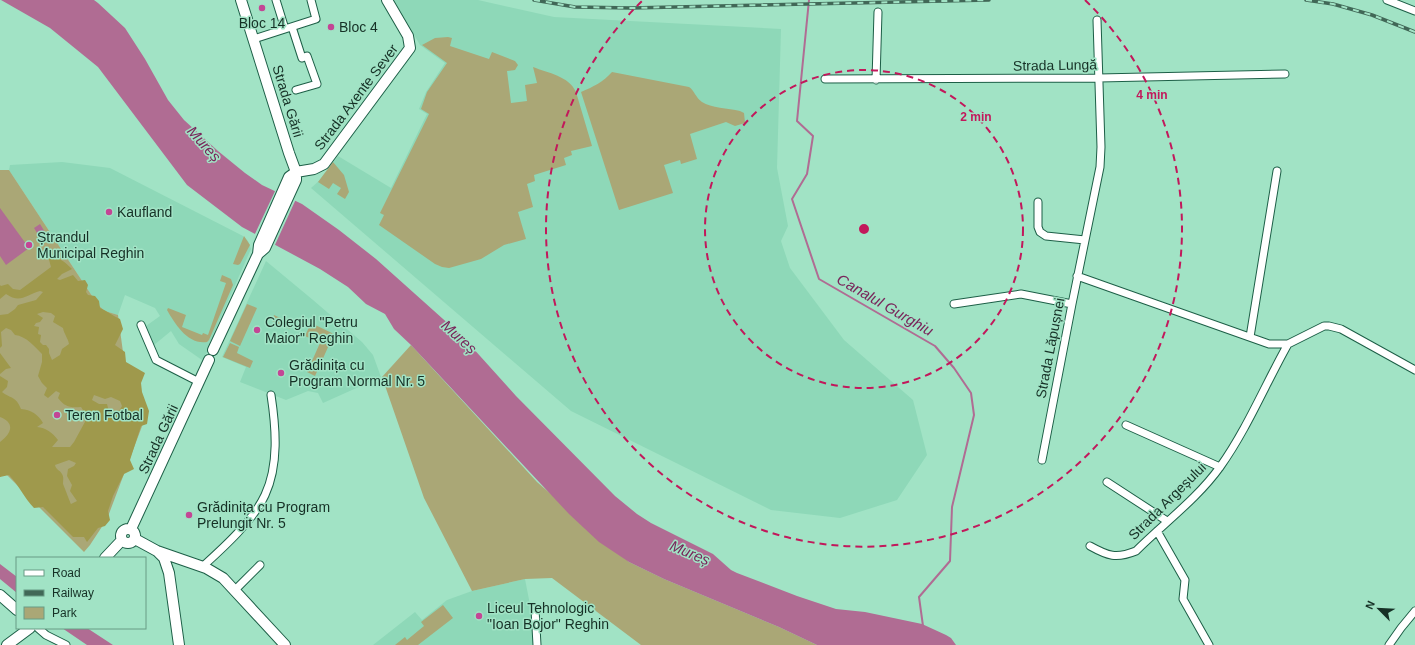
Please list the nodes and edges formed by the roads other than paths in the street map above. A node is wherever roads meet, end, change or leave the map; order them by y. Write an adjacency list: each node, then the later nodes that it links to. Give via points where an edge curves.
1 (241, 0): 10 (main road, Strada Gării)
2 (276, 0): 9 (street, Strada Gării)
3 (311, 0): 9 (street, via 316,19)
4 (387, 0): 17 (main road, Strada Axente Sever, via 408,36 410,48 324,164)
5 (1387, 0): 6 (street)
6 (1415, 11)
7 (878, 12): 14 (street)
8 (1097, 20): 12 (street, Strada Lăpușnei)
9 (288, 28): 10 (street); 15 (street, Strada Gării, via 302,58 307,56 317,84)
10 (254, 39): 17 (main road, Strada Gării)
11 (1285, 74): 12 (street, Strada Lungă)
12 (1099, 78): 14 (street, Strada Lungă); 19 (street, Strada Lăpușnei, via 1100,167)
13 (825, 79): 14 (street, Strada Lungă)
14 (876, 80)
15 (296, 90)
16 (1277, 171): 24 (street)
17 (294, 176): 27 (main road, Strada Gării)
18 (1038, 202): 19 (street, via 1040,232 1046,236)
19 (1085, 240): 20 (street, Strada Lăpușnei)
20 (1077, 276): 22 (street, Strada Lăpușnei); 24 (street)
21 (954, 304): 22 (street, via 1021,294)
22 (1072, 304): 30 (street, Strada Lăpușnei)
23 (141, 326): 27 (street, via 156,360)
24 (1250, 337): 25 (street, via 1269,344)
25 (1288, 344): 26 (street, via 1318,328 1335,327); 31 (street, Strada Argeșului, via 1236,443)
26 (1415, 370)
27 (199, 382): 35 (main road, Strada Gării)
28 (271, 395): 40 (street, via 276,424 271,476 265,495 243,527)
29 (1126, 425): 31 (street)
30 (1042, 460)
31 (1220, 467): 33 (street, Strada Argeșului, via 1199,492)
32 (1107, 482): 33 (street)
33 (1167, 521): 34 (street, Strada Argeșului)
34 (1156, 531): 36 (street, Strada Argeșului, via 1136,551 1124,556 1101,552); 53 (street, via 1185,580 1183,599)
35 (133, 534): 37 (main road); 38 (main road, Strada Gării, via 126,529 122,532 122,540)
36 (1090, 546)
37 (157, 551): 40 (main road); 50 (main road, via 164,558 169,573)
38 (105, 557)
39 (260, 566): 41 (street)
40 (202, 567): 41 (main road, via 223,578)
41 (235, 590): 51 (main road)
42 (0, 595): 44 (main road)
43 (535, 608): 52 (street)
44 (16, 609)
45 (1415, 611): 54 (street, via 1400,628)
46 (30, 629): 48 (main road)
47 (38, 629): 49 (street)
48 (7, 645)
49 (66, 645)
50 (179, 645)
51 (285, 645)
52 (537, 645)
53 (1209, 645)
54 (1390, 645)

